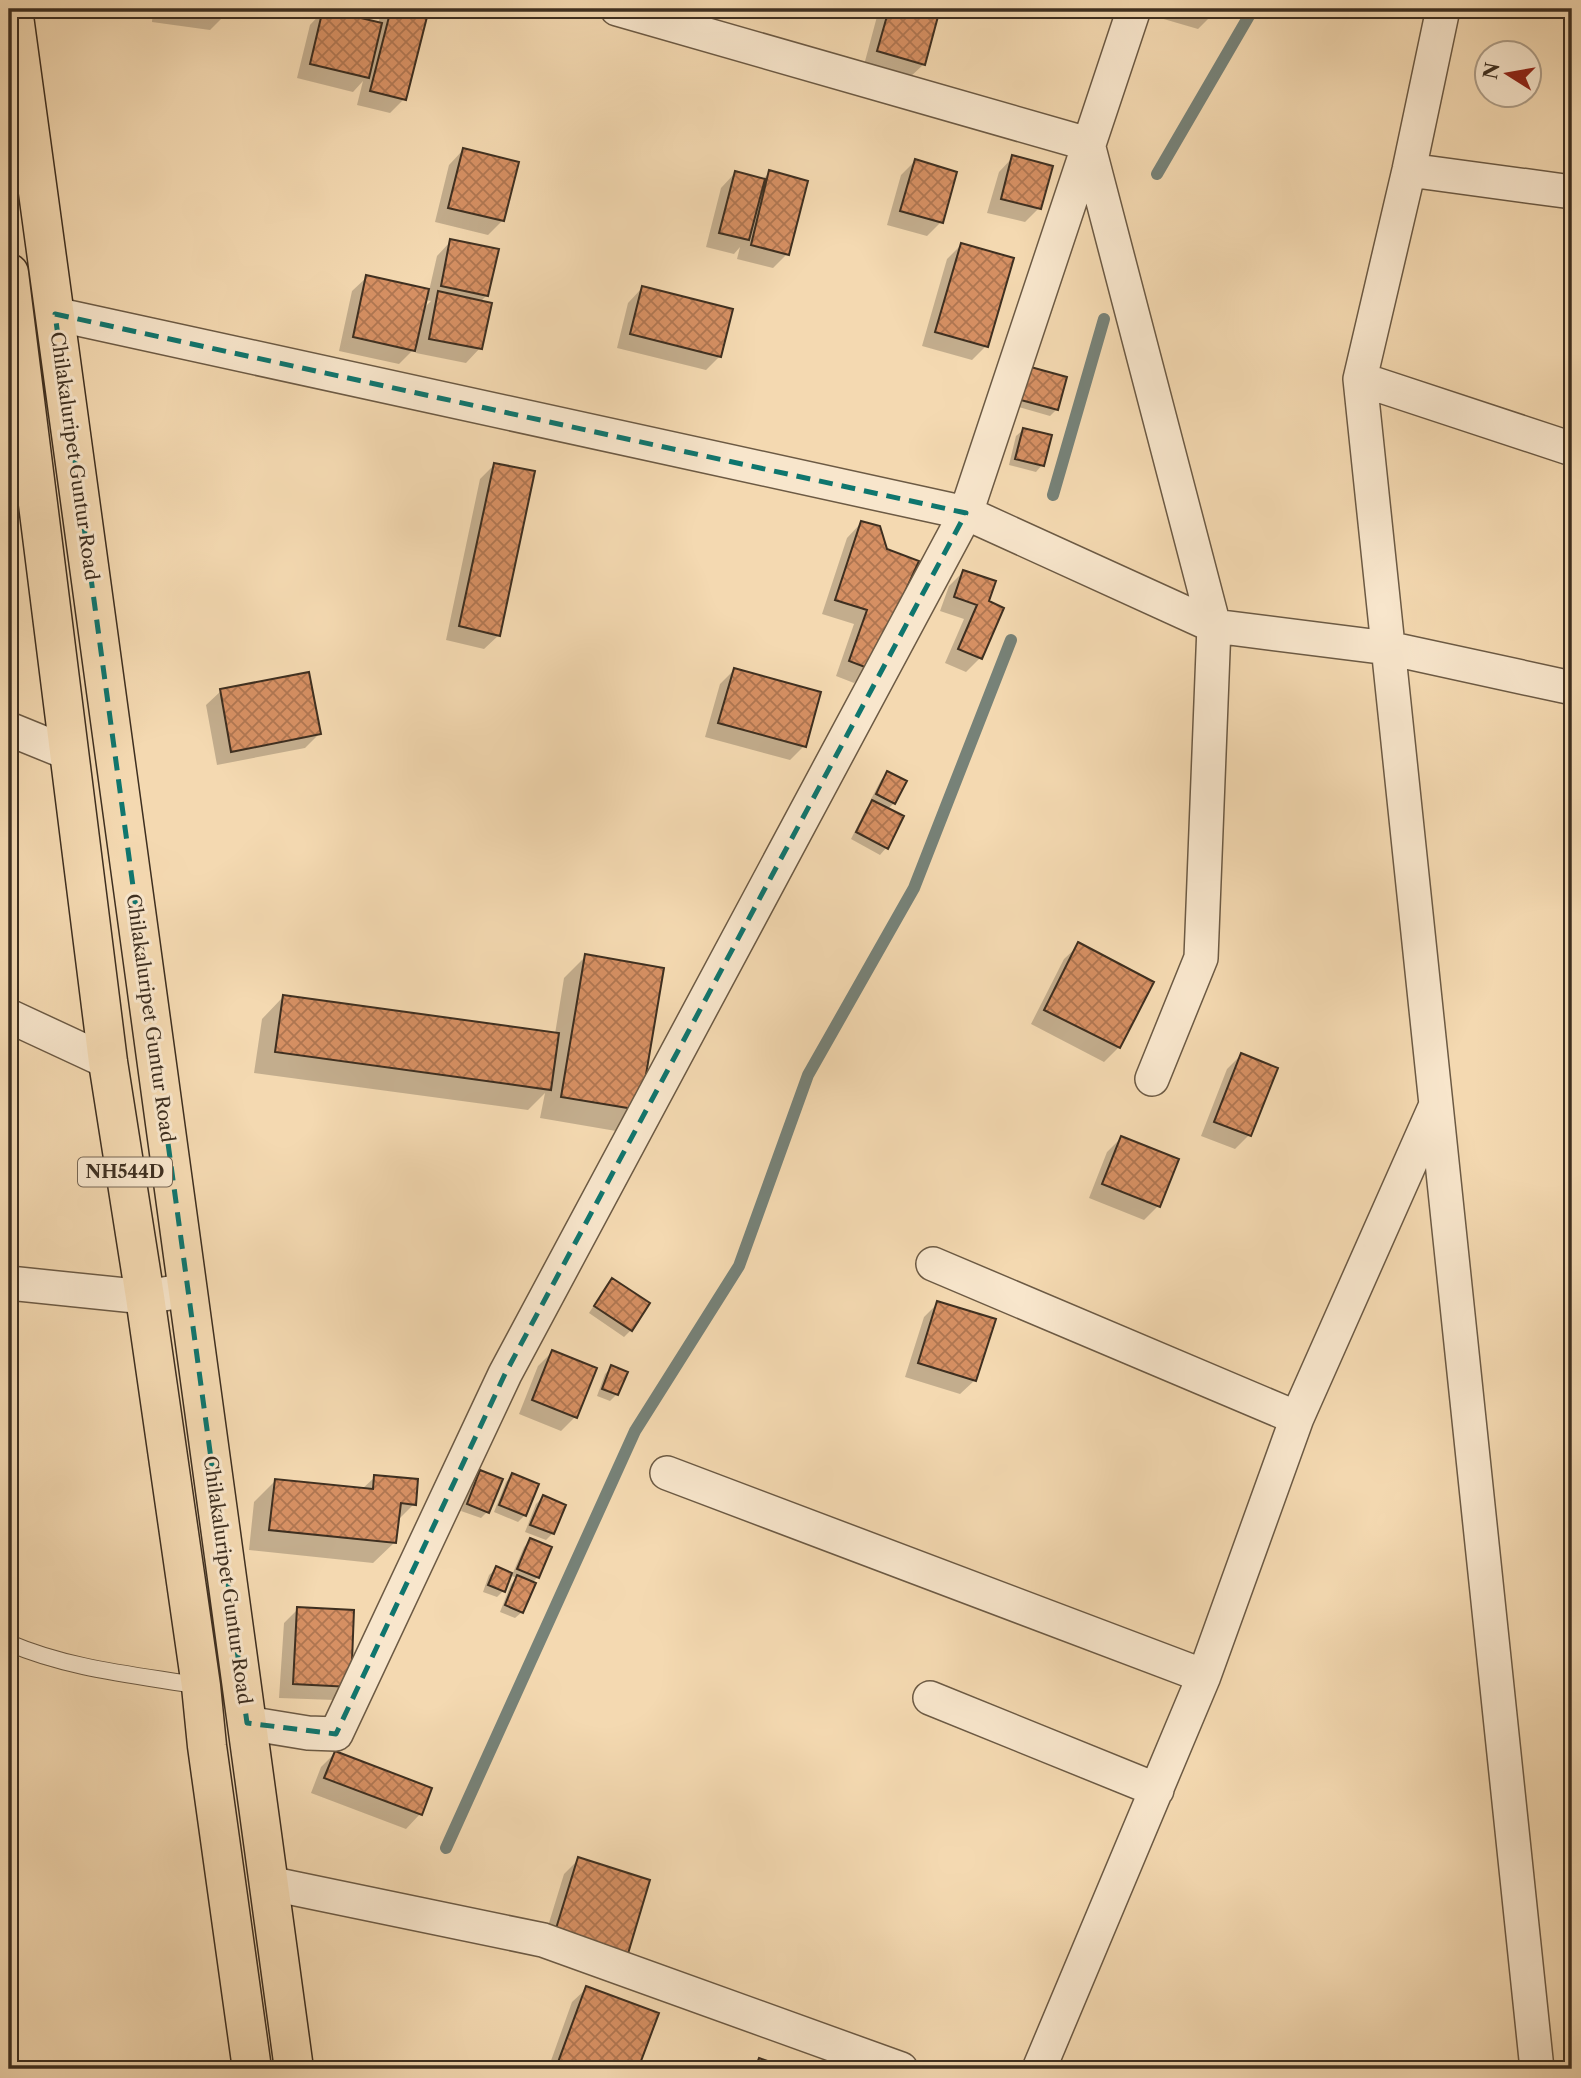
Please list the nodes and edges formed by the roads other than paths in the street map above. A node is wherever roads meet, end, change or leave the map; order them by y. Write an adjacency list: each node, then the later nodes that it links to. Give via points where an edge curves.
1 (13, 9): 9 (highway, Chilakaluripet Guntur Road / NH544D)
2 (617, 9): 5 (street)
3 (1134, 9): 5 (street)
4 (1443, 9): 6 (street)
5 (1088, 144): 12 (street); 13 (street)
6 (1409, 170): 7 (street); 10 (street)
7 (1572, 192)
8 (9, 273): 17 (highway, NH544D)
9 (55, 314): 12 (street); 24 (highway, Chilakaluripet Guntur Road / NH544D)
10 (1360, 379): 11 (street); 14 (street)
11 (1572, 449)
12 (966, 513): 13 (street); 32 (street, via 505,1374 336,1734)
13 (1214, 626): 14 (street); 20 (street, via 1201,958)
14 (1388, 648): 15 (street); 21 (street)
15 (1572, 688)
16 (9, 729): 17 (street)
17 (68, 753): 19 (highway, NH544D)
18 (9, 1016): 19 (street)
19 (108, 1062): 25 (highway, NH544D)
20 (1152, 1079)
21 (1436, 1105): 26 (street); 39 (street)
22 (933, 1264): 26 (street)
23 (9, 1283): 25 (street)
24 (188, 1290): 25 (street); 32 (highway, Chilakaluripet Guntur Road / NH544D)
25 (145, 1297): 30 (highway, NH544D)
26 (1297, 1418): 29 (street)
27 (667, 1473): 29 (street)
28 (9, 1643): 30 (lane, via 79,1666)
29 (1204, 1676): 33 (street)
30 (201, 1686): 35 (highway, NH544D)
31 (930, 1698): 33 (street)
32 (247, 1723): 34 (highway, Chilakaluripet Guntur Road / NH544D)
33 (1157, 1790): 38 (street)
34 (268, 1883): 36 (highway, Chilakaluripet Guntur Road / NH544D); 37 (street, via 543,1940)
35 (252, 2069)
36 (294, 2069)
37 (901, 2069)
38 (1039, 2069)
39 (1537, 2069)

